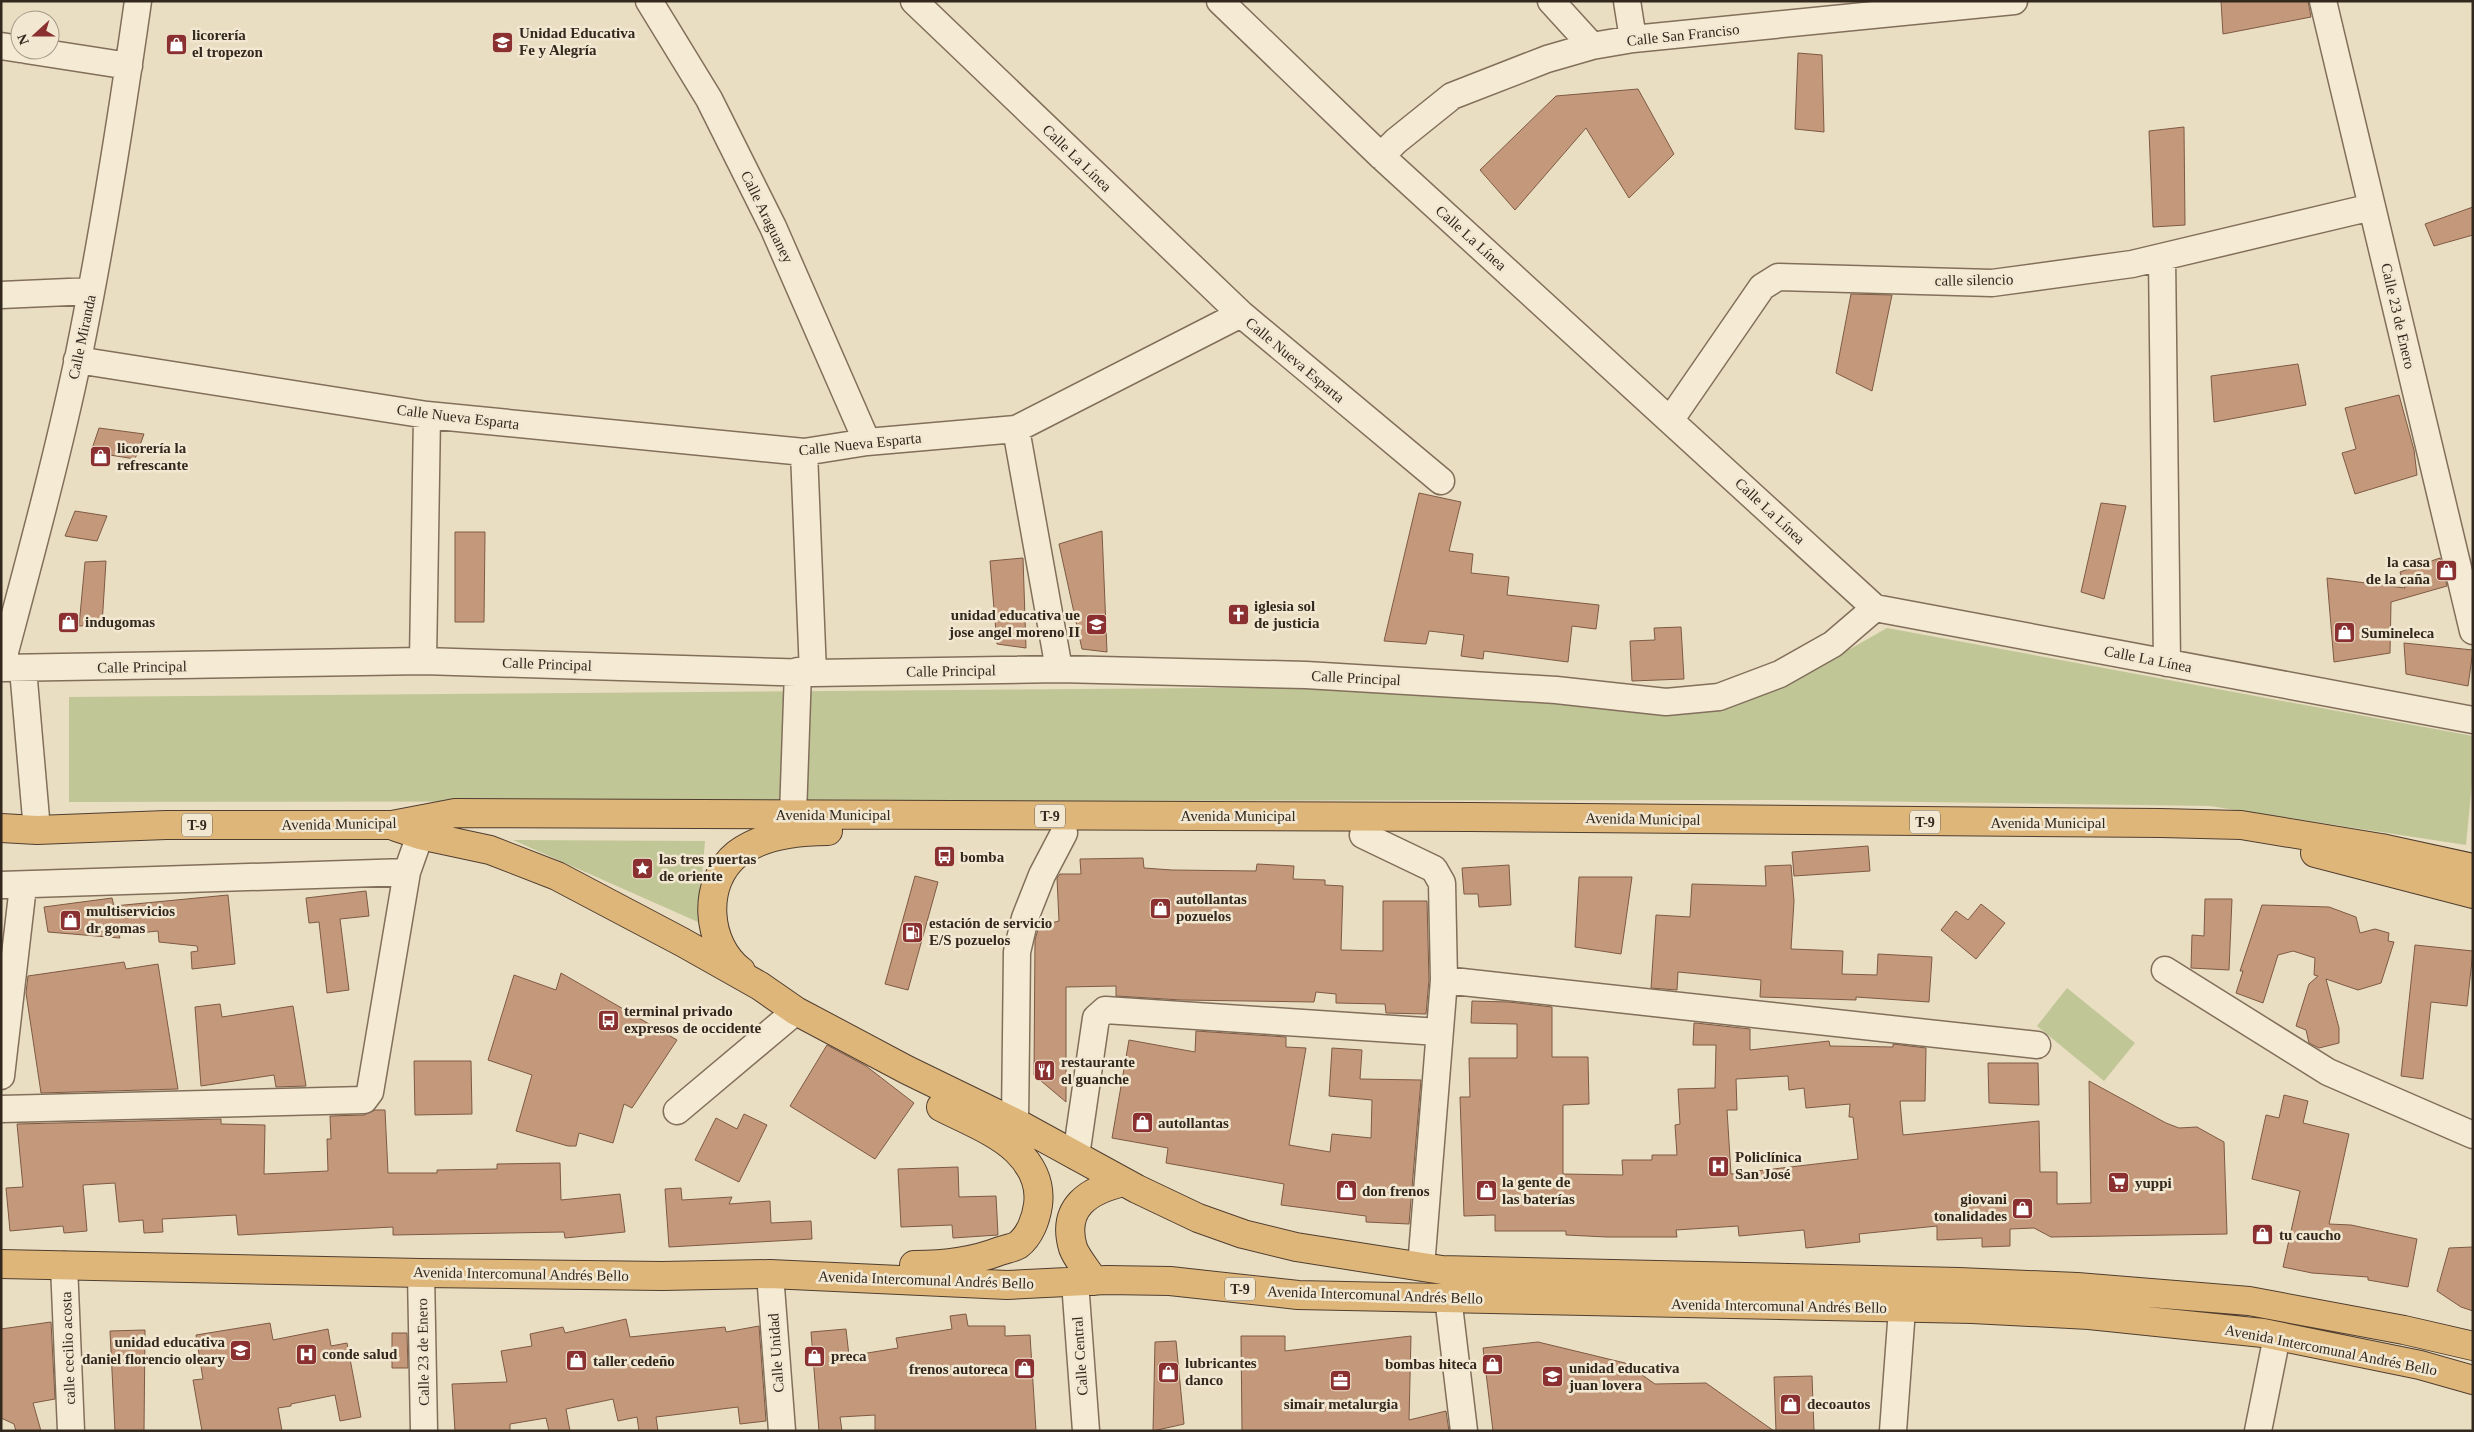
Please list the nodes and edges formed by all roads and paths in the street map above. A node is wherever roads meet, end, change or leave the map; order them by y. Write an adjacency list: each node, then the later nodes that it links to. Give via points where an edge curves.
1 (138, 1): 12 (street, Calle Miranda)
2 (650, 1): 23 (street, Calle Araguaney, via 709,99 773,227)
3 (914, 1): 18 (street, Calle La Línea)
4 (1220, 1): 13 (street, Calle La Línea)
5 (1551, 1): 10 (street)
6 (1627, 1): 9 (street)
7 (2014, 1): 9 (street, Calle San Franciso)
8 (2323, 1): 14 (street, Calle 23 de Enero)
9 (1632, 39): 10 (street, Calle San Franciso)
10 (1592, 46): 13 (street, Calle San Franciso, via 1547,58 1452,96)
11 (60, 55): 12 (street)
12 (129, 66): 16 (street, Calle Miranda)
13 (1382, 156): 21 (street, Calle La Línea)
14 (2372, 206): 15 (street, calle silencio); 27 (street, Calle 23 de Enero)
15 (2162, 257): 21 (street, calle silencio, via 1992,283 1778,277 1762,286); 29 (street)
16 (91, 292): 17 (street); 19 (street, Calle Miranda)
17 (1, 295)
18 (1241, 314): 22 (street, Calle Nueva Esparta); 25 (street, Calle Nueva Esparta)
19 (77, 360): 20 (street, Calle Nueva Esparta); 30 (street, Calle Miranda)
20 (427, 415): 24 (street, Calle Nueva Esparta); 28 (street)
21 (1670, 419): 26 (street, Calle La Línea)
22 (1016, 429): 23 (street, Calle Nueva Esparta); 31 (street)
23 (867, 442): 24 (street, Calle Nueva Esparta)
24 (804, 452): 32 (street)
25 (1441, 481)
26 (1875, 608): 29 (street, Calle La Línea); 31 (street, Calle Principal, via 1833,644 1780,674 1719,697 1666,702 1556,690 1306,674)
27 (2473, 631)
28 (423, 661): 30 (street, Calle Principal); 32 (street, Calle Principal)
29 (2167, 663): 33 (street, Calle La Línea)
30 (8, 668): 38 (street, Calle Miranda)
31 (1059, 669): 32 (street, Calle Principal)
32 (806, 672): 34 (street)
33 (2473, 720)
34 (793, 815): 35 (highway, Avenida Municipal / T-9, via 455,813); 36 (highway, Avenida Municipal / T-9)
35 (392, 826): 38 (highway, Avenida Municipal / T-9, via 166,825); 41 (highway, Avenida Intercomunal Andrés Bello / T-9)
36 (1710, 827): 39 (highway, Avenida Municipal / T-9); 42 (highway, Avenida Municipal / T-9)
37 (1, 828): 38 (highway, Avenida Municipal / T-9)
38 (37, 830)
39 (2141, 830): 43 (highway, Avenida Municipal / T-9, via 2241,825 2381,848); 46 (highway, Avenida Municipal / T-9, via 2275,843)
40 (1064, 833): 42 (highway, Avenida Municipal / T-9); 49 (highway, Avenida Municipal / T-9, via 824,831 785,834 759,841 736,855 722,873 713,893 713,927 730,962); 57 (street, via 1025,918 1017,952)
41 (420, 835): 44 (street); 49 (highway, Avenida Intercomunal Andrés Bello / T-9, via 490,850 557,876)
42 (1363, 836): 48 (street, via 1434,869 1442,883)
43 (2473, 868)
44 (407, 872): 45 (street); 55 (street, via 370,1092 364,1100)
45 (12, 885): 54 (street)
46 (2473, 894)
47 (2164, 970): 58 (street, via 2328,1072)
48 (1444, 980): 51 (street); 52 (street)
49 (760, 986): 50 (highway, Avenida Intercomunal Andrés Bello / T-9)
50 (796, 1010): 53 (highway, Avenida Intercomunal Andrés Bello / T-9); 56 (street)
51 (1439, 1032): 59 (street, via 1105,1010 1096,1018); 63 (street)
52 (2037, 1045)
53 (907, 1070): 57 (highway, Avenida Intercomunal Andrés Bello / T-9); 65 (highway, T-9, via 935,1104 988,1131 1016,1150 1033,1171 1040,1190 1037,1213 1029,1233 1017,1245 970,1261 815,1268)
54 (1, 1076)
55 (1, 1109)
56 (677, 1111)
57 (1014, 1122): 59 (highway, Avenida Intercomunal Andrés Bello / T-9)
58 (2473, 1135)
59 (1076, 1156): 60 (highway, Avenida Intercomunal Andrés Bello / T-9)
60 (1124, 1182): 63 (highway, Avenida Intercomunal Andrés Bello / T-9, via 1198,1218 1243,1234 1296,1247); 66 (highway, via 1091,1193 1079,1203 1072,1216 1070,1229 1074,1250)
61 (1, 1264): 62 (highway, Avenida Intercomunal Andrés Bello / T-9)
62 (64, 1265): 64 (highway, Avenida Intercomunal Andrés Bello / T-9); 72 (street, calle cecilio acosta)
63 (1422, 1267): 70 (highway, Avenida Intercomunal Andrés Bello / T-9, via 2076,1287 2249,1301)
64 (421, 1273): 65 (highway, Avenida Intercomunal Andrés Bello / T-9); 73 (street, Calle 23 de Enero)
65 (770, 1274): 66 (highway, Avenida Intercomunal Andrés Bello / T-9, via 1007,1285); 74 (street, Calle Unidad)
66 (1085, 1281): 67 (highway, Avenida Intercomunal Andrés Bello / T-9, via 1170,1282 1298,1295); 75 (street, Calle Central)
67 (1448, 1298): 68 (highway, Avenida Intercomunal Andrés Bello / T-9); 76 (street)
68 (1902, 1309): 69 (highway, Avenida Intercomunal Andrés Bello / T-9, via 2089,1315); 77 (street)
69 (2277, 1336): 71 (highway, Avenida Intercomunal Andrés Bello / T-9, via 2420,1365); 78 (street)
70 (2473, 1346)
71 (2473, 1380)
72 (71, 1431)
73 (424, 1431)
74 (782, 1431)
75 (1086, 1431)
76 (1464, 1431)
77 (1893, 1431)
78 (2258, 1431)

